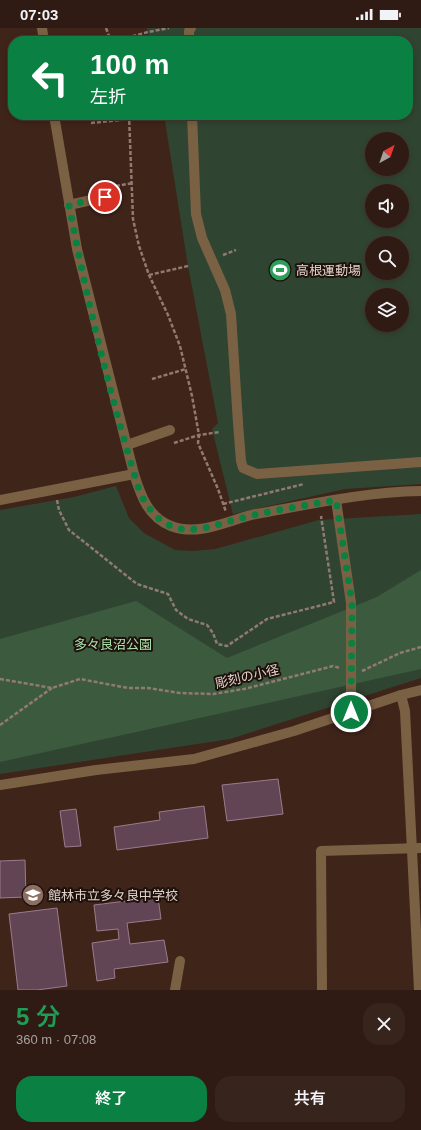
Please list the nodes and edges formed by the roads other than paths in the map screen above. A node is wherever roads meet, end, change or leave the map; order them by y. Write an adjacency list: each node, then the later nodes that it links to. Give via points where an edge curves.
1 (55, 120): 4 (street)
2 (192, 120): 7 (street, via 196,214 202,238 225,290 231,314 243,468 257,474)
3 (104, 193): 4 (street)
4 (69, 205): 6 (street, via 77,249)
5 (170, 430): 6 (street)
6 (127, 445): 8 (street)
7 (421, 462)
8 (134, 474): 10 (street); 11 (street, via 148,509 159,520 186,530 211,528 253,515)
9 (421, 491): 11 (street, via 384,492)
10 (0, 500)
11 (336, 500): 14 (street, via 352,603)
12 (421, 690): 13 (street)
13 (401, 695): 14 (street); 16 (street)
14 (351, 712): 15 (street, via 194,759 96,770)
15 (0, 785)
16 (416, 847): 18 (street); 20 (street, via 321,851)
17 (180, 962): 19 (street)
18 (419, 989)
19 (175, 990)
20 (322, 990)

